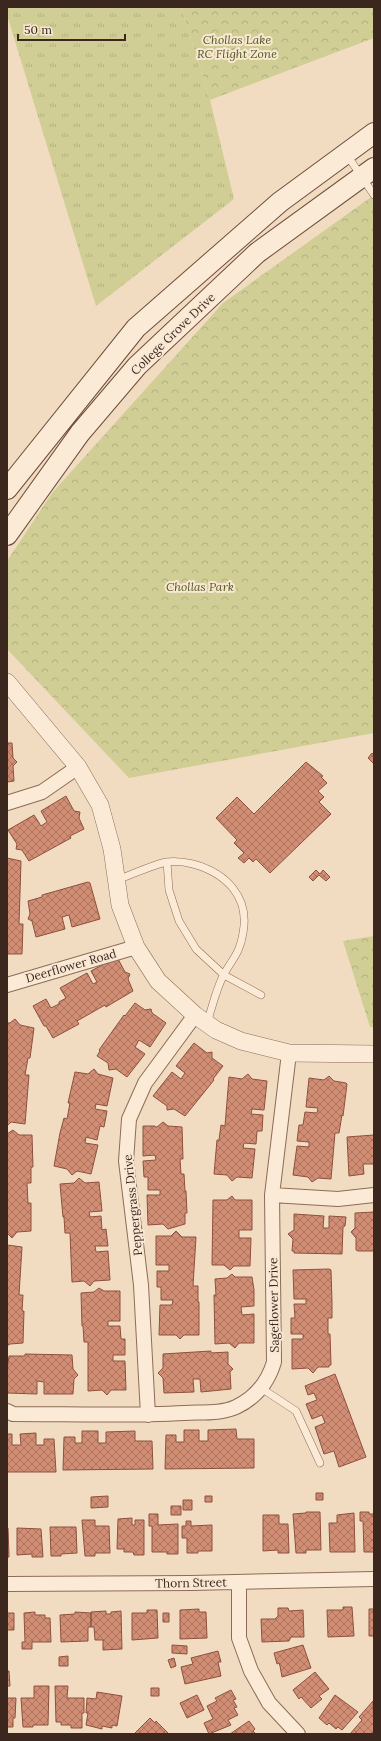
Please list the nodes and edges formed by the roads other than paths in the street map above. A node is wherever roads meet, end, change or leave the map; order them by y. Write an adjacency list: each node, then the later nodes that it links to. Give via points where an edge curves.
1 (374, 133): 2 (main road)
2 (346, 153): 3 (lane); 5 (main road, via 280,202 136,328)
3 (368, 172): 4 (lane); 6 (main road, College Grove Drive, via 257,253 137,366 80,433)
4 (374, 195)
5 (7, 488)
6 (7, 535)
7 (7, 682): 8 (street)
8 (78, 767): 9 (street, via 42,792); 11 (street, via 100,806 112,849)
9 (7, 803)
10 (167, 862): 11 (lane); 13 (lane, via 169,890 179,921 196,949); 13 (lane, via 185,862 206,868 224,877 237,893 244,914 244,932 239,951)
11 (117, 880): 12 (street, via 120,904)
12 (136, 947): 14 (street, Deerflower Road); 16 (street, via 158,981)
13 (224, 975): 15 (lane); 16 (lane)
14 (7, 985)
15 (261, 995)
16 (201, 1019): 17 (street, via 216,1030 240,1041); 23 (street, Peppergrass Drive, via 145,1083 129,1119 126,1161 141,1285)
17 (289, 1053): 18 (street); 19 (street, Sageflower Drive)
18 (374, 1054)
19 (272, 1195): 20 (street, via 338,1199); 21 (street, Sageflower Drive, via 274,1362)
20 (374, 1195)
21 (261, 1388): 23 (street, Sageflower Drive, via 245,1402 225,1411); 24 (lane, via 296,1411)
22 (7, 1411): 23 (street, Sageflower Drive, via 13,1414)
23 (148, 1415)
24 (320, 1463)
25 (374, 1579): 26 (street, Thorn Street)
26 (238, 1582): 27 (street, Thorn Street); 28 (street, via 239,1638 251,1671 269,1703)
27 (7, 1584)
28 (298, 1734)

